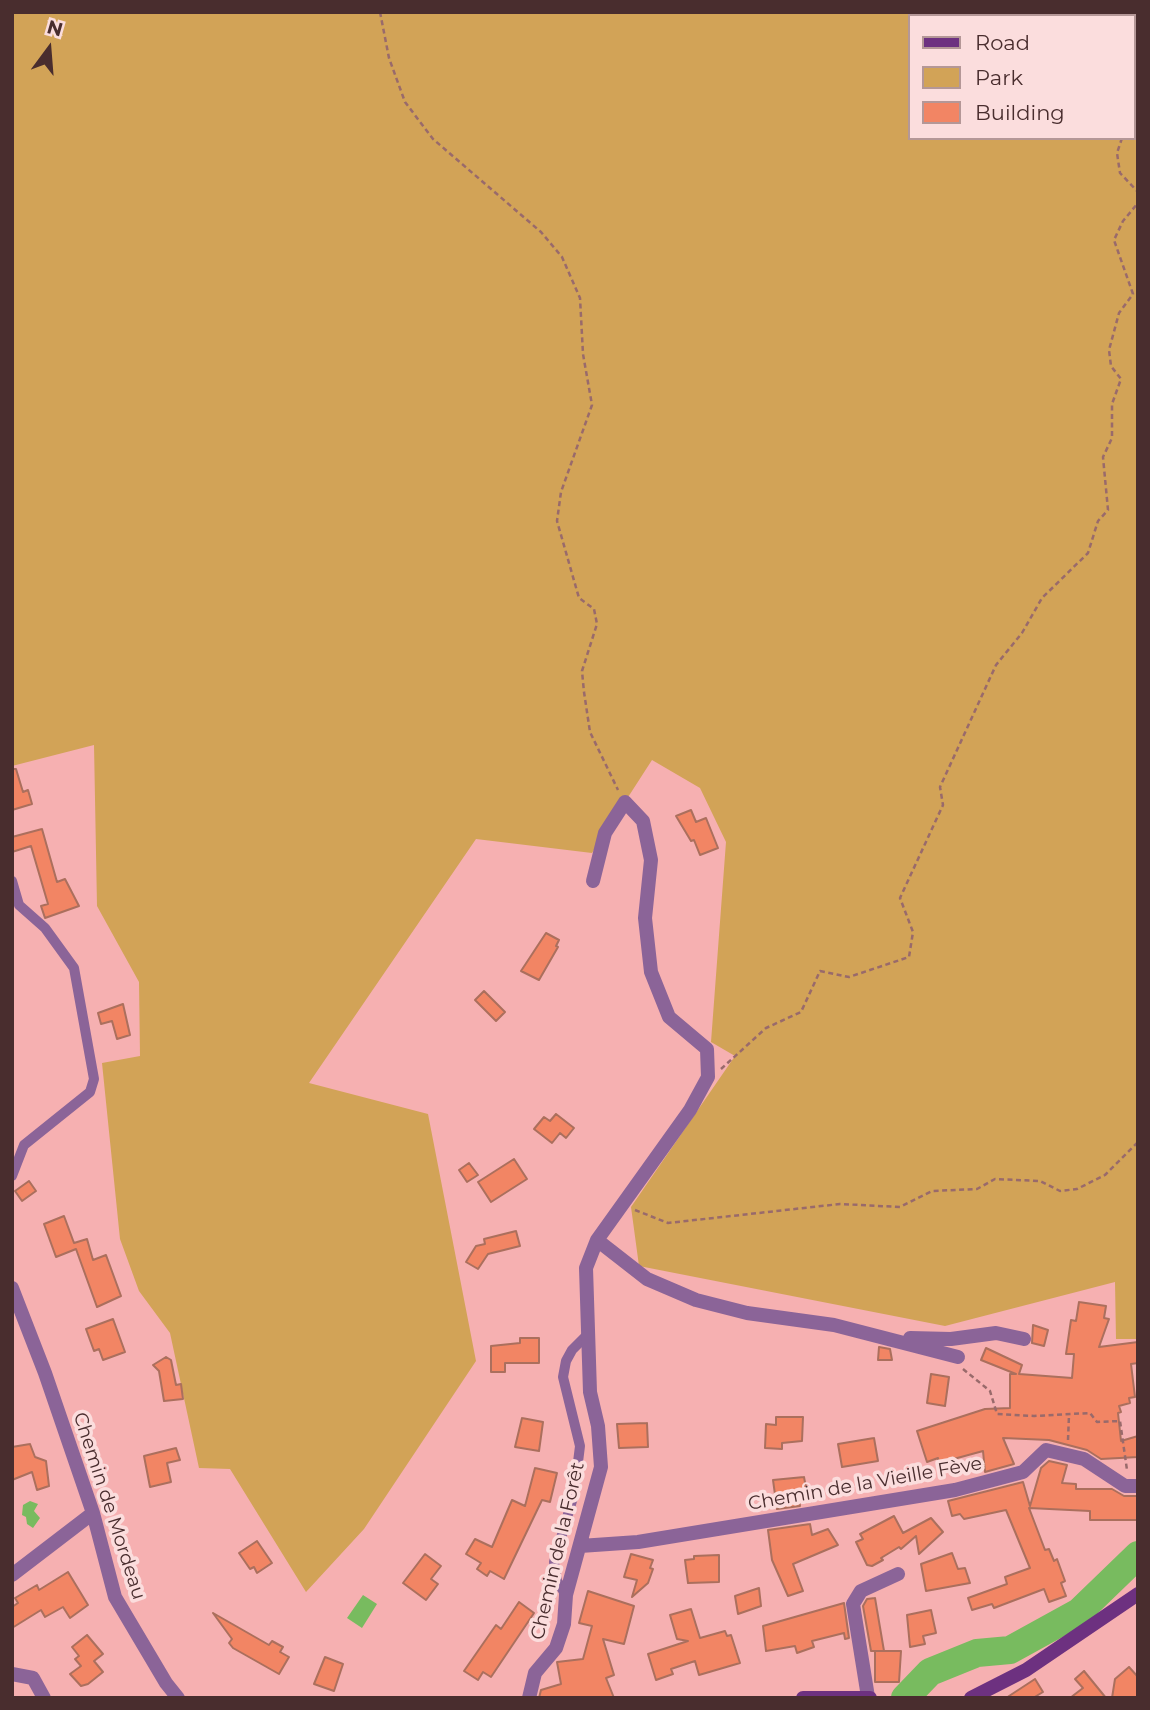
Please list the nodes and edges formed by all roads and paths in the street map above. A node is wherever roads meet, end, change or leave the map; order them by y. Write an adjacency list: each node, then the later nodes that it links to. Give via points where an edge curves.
1 (380, 12): 5 (path, via 389,58 405,103 433,139 541,232 562,257 580,298 592,405 561,492 557,521 579,598 594,609 597,624 582,671 590,732)
2 (1121, 140): 3 (path, via 1116,153 1121,173)
3 (1138, 192)
4 (1138, 203): 8 (path, via 1114,240 1133,295 1119,313 1109,349 1111,366 1121,379 1112,404 1111,438 1103,457 1108,510 1098,521 1088,553 1042,598 996,665 940,787 943,805 901,898 913,932 909,957 849,977 820,971 801,1012 766,1028)
5 (625, 802): 7 (street, via 605,833); 8 (street, via 643,821 650,860 645,918 651,972 669,1017 707,1049)
6 (12, 881): 10 (lane, via 19,905 45,928 74,968 94,1079 90,1092 24,1145)
7 (593, 881)
8 (708, 1077): 11 (street, Chemin de la Forêt, via 690,1110)
9 (1138, 1142): 11 (path, via 1105,1175 1077,1189 1060,1191 1040,1181 995,1179 977,1189 932,1191 900,1207 840,1204 668,1223)
10 (12, 1176)
11 (622, 1204): 12 (street, Chemin de la Forêt)
12 (597, 1240): 15 (street, Chemin de la Forêt, via 586,1268); 16 (street, via 647,1279 696,1300)
13 (12, 1288): 14 (street, Chemin de Mordeau)
14 (17, 1319): 24 (street, Chemin de Mordeau, via 45,1373)
15 (589, 1333): 25 (street, Chemin de la Forêt, via 590,1392 601,1467); 29 (lane, via 572,1350 563,1377 580,1446 574,1494 554,1562 557,1581)
16 (887, 1337): 17 (street, via 951,1339 996,1333); 18 (street)
17 (1024, 1339)
18 (937, 1351): 19 (street); 20 (path, via 990,1391 998,1414)
19 (958, 1357)
20 (1069, 1415): 21 (path); 22 (path, via 1090,1413 1097,1422 1119,1421)
21 (1068, 1453): 23 (street, via 1097,1465 1125,1486); 25 (street, Chemin de la Vieille Fève, via 1046,1450 1023,1472 900,1501 638,1542)
22 (1126, 1469)
23 (1138, 1486)
24 (93, 1513): 27 (street); 32 (street, Chemin de Mordeau, via 115,1597)
25 (580, 1546): 29 (street, Chemin de la Forêt)
26 (898, 1574): 35 (street, via 861,1591 853,1604)
27 (12, 1575)
28 (1138, 1594): 36 (main road, via 1026,1670)
29 (566, 1595): 33 (street, Chemin de la Forêt, via 556,1648 536,1673)
30 (12, 1674): 31 (street, via 33,1678)
31 (44, 1698)
32 (178, 1698)
33 (529, 1698)
34 (803, 1698): 35 (main road)
35 (869, 1698)
36 (971, 1698)

